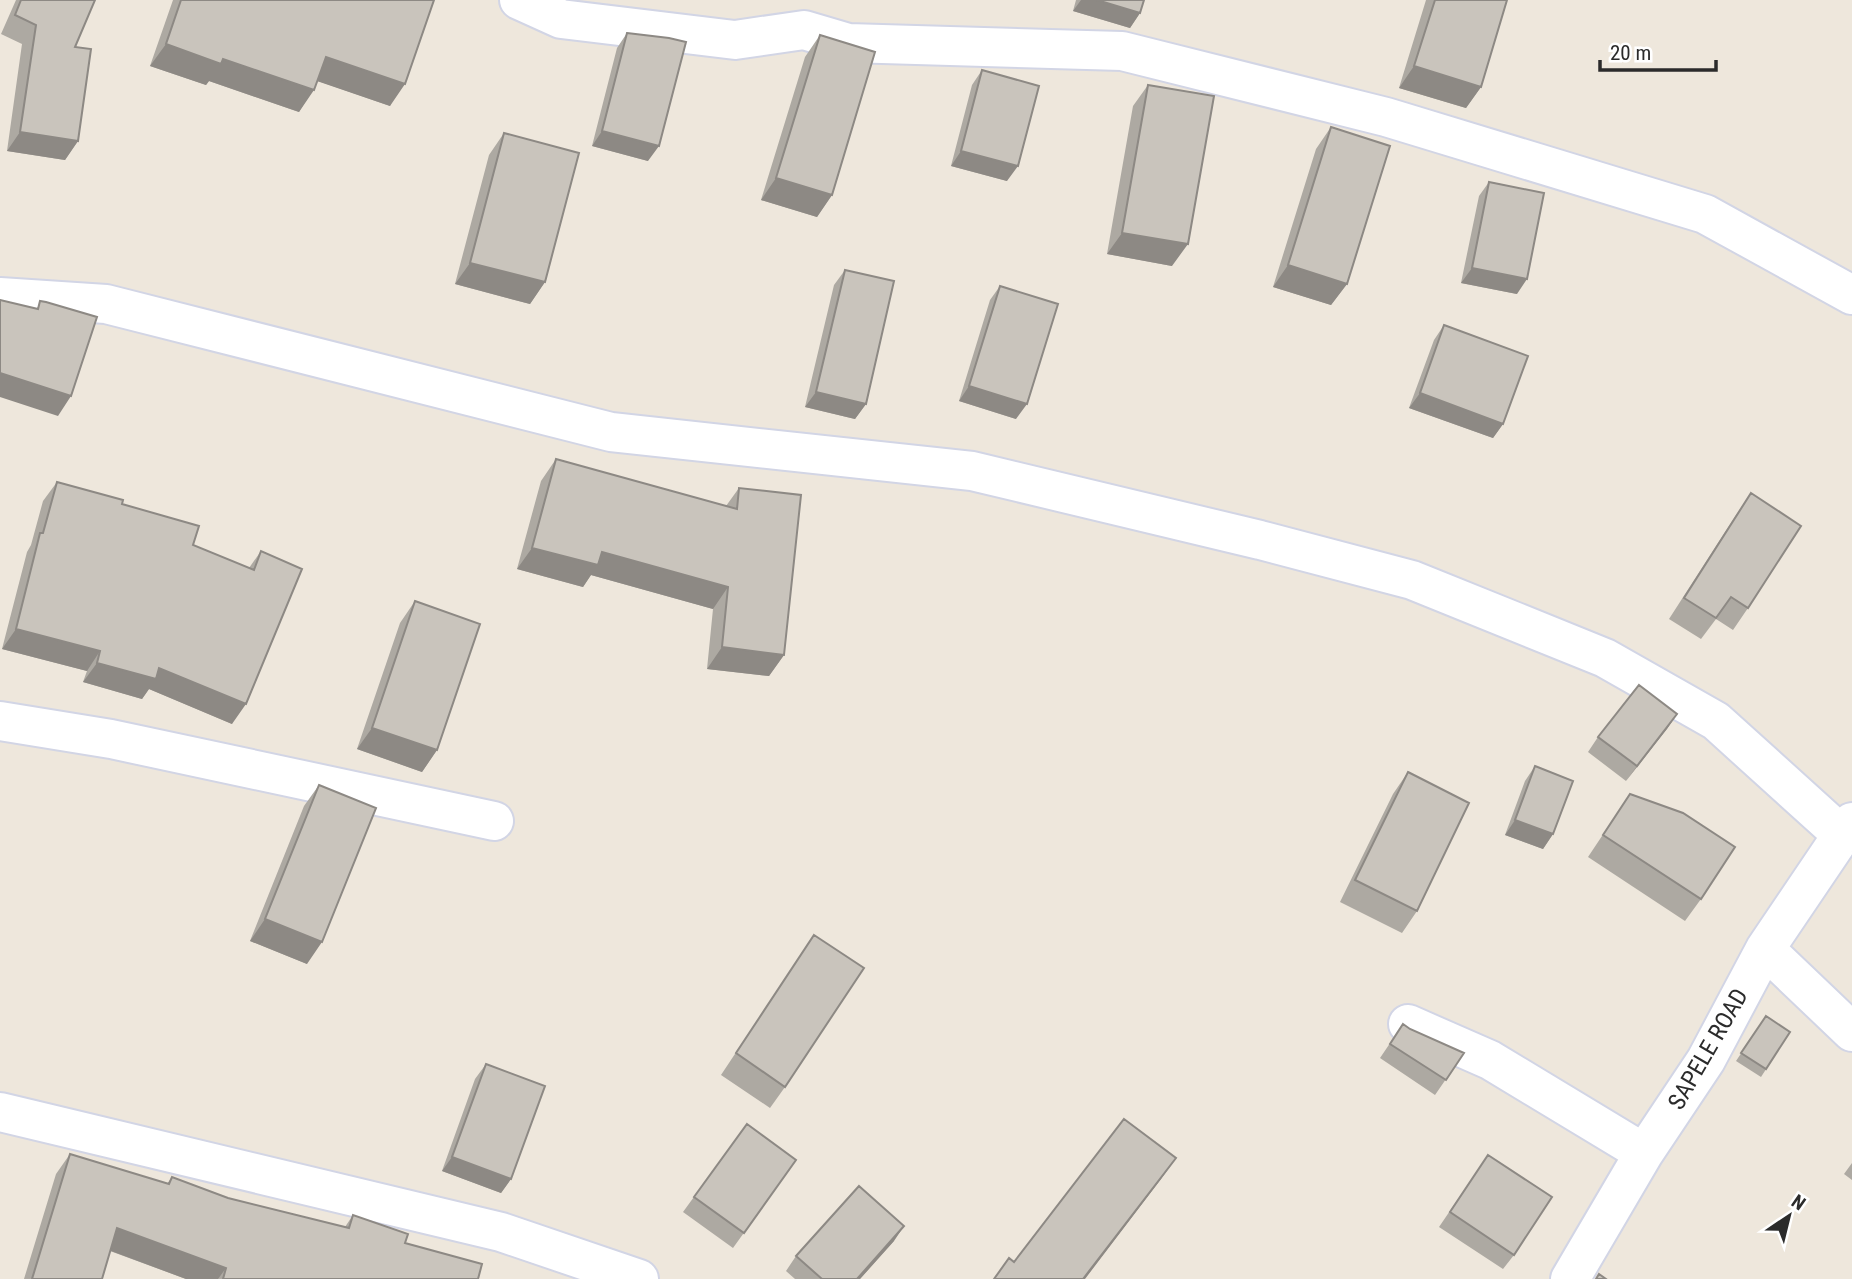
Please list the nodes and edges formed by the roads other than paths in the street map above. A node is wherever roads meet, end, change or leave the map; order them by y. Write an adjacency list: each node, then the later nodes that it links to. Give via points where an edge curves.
1 (519, 0): 2 (street, via 561,19 735,40 804,30 849,43 1122,51 1386,117 1704,214)
2 (1852, 295)
3 (0, 297): 6 (street, via 106,304 611,432 972,471 1412,580 1605,658 1716,721)
4 (0, 721): 5 (street, via 111,739)
5 (494, 821)
6 (1847, 828): 7 (street, SAPELE ROAD)
7 (1765, 949): 9 (street); 11 (street, SAPELE ROAD, via 1706,1060)
8 (1408, 1024): 11 (street, via 1490,1060)
9 (1852, 1032)
10 (0, 1112): 12 (street, via 501,1233)
11 (1644, 1153): 13 (street, SAPELE ROAD)
12 (639, 1279)
13 (1570, 1279)

